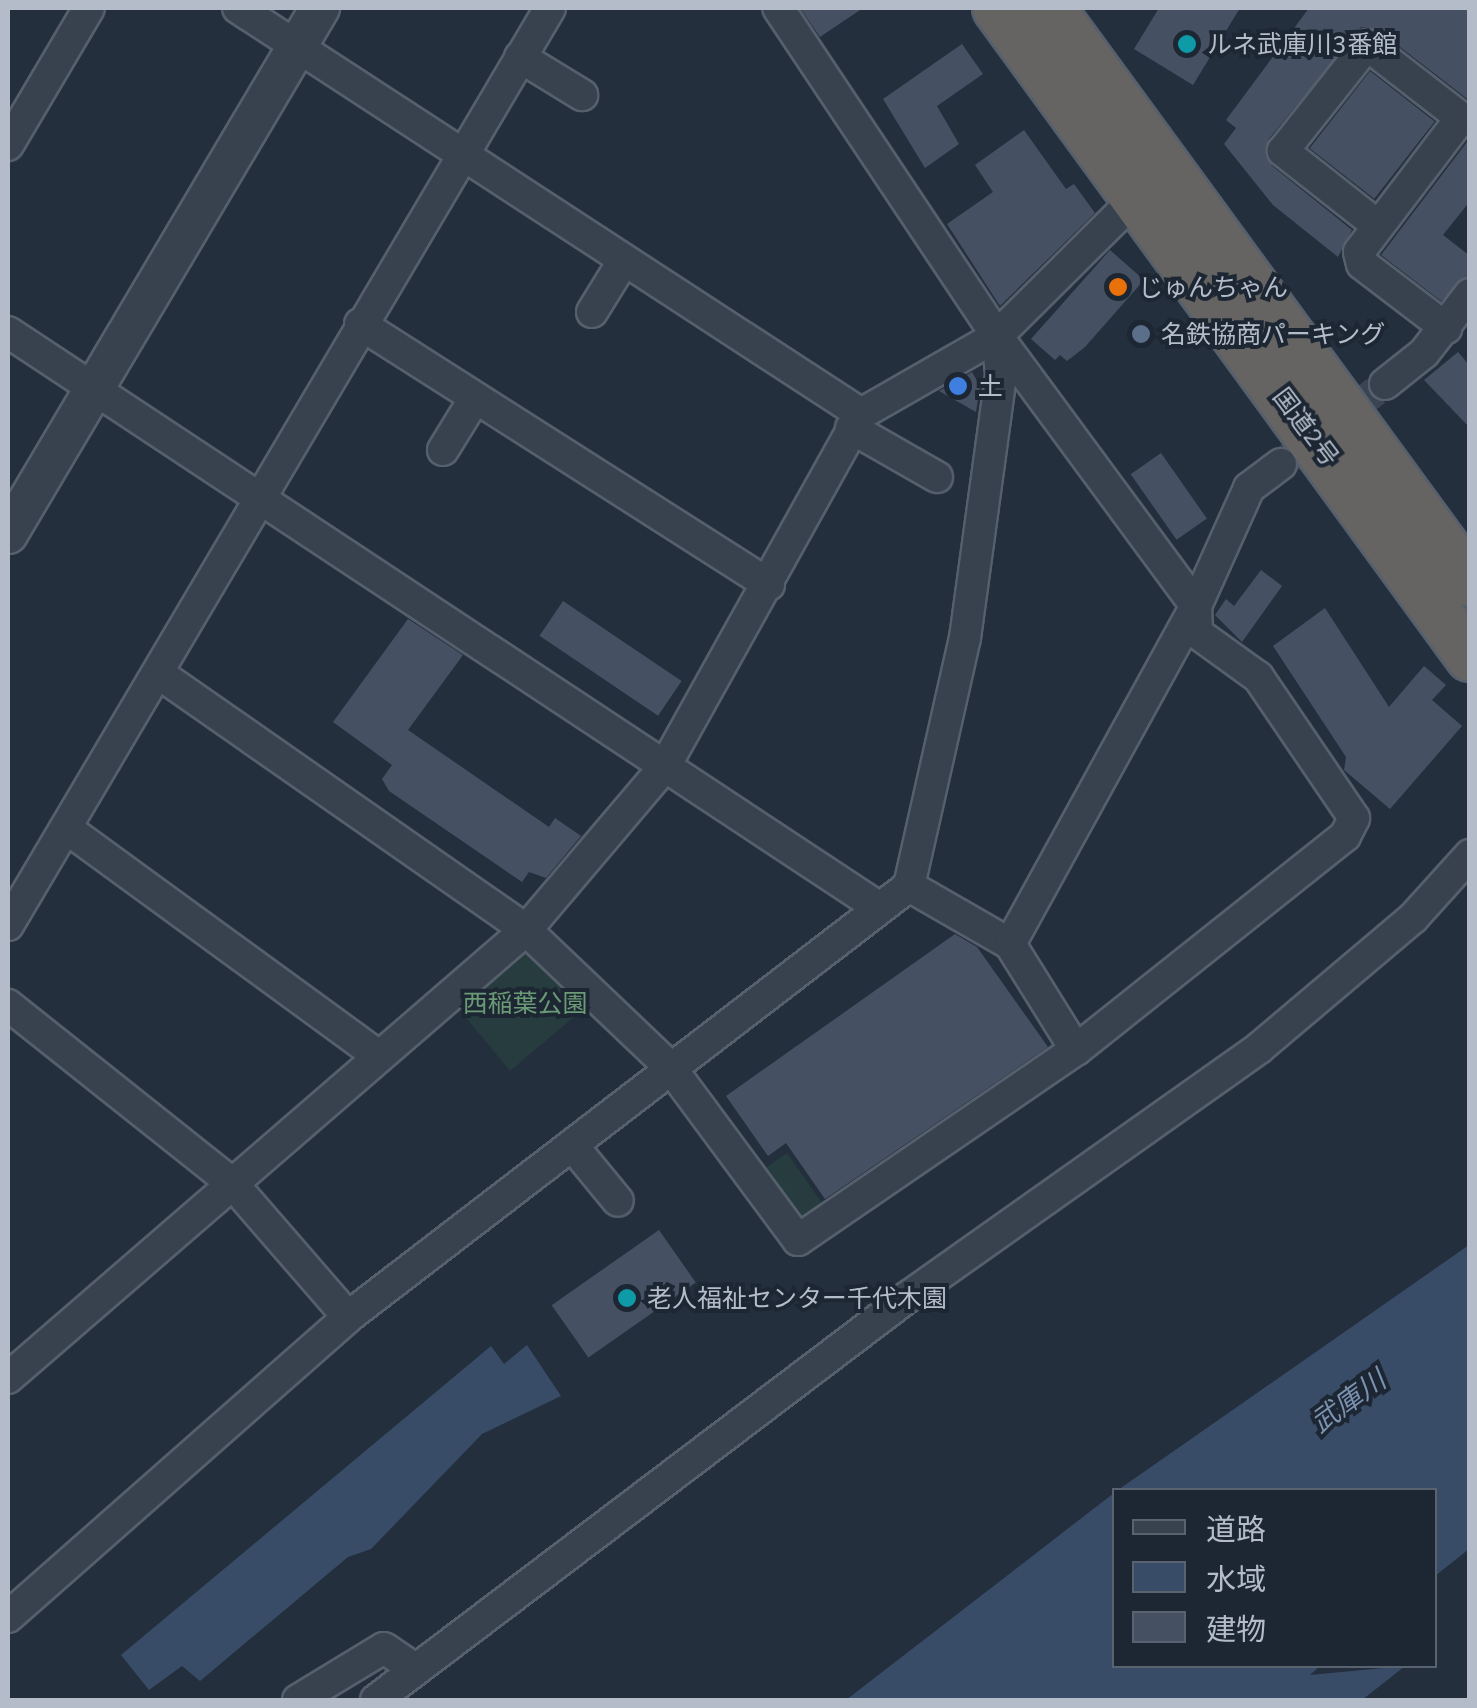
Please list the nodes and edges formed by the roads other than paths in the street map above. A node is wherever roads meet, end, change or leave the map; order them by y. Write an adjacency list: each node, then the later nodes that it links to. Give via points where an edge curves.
1 (89, 8): 11 (street)
2 (238, 8): 8 (street)
3 (320, 8): 8 (street)
4 (550, 8): 9 (street)
5 (778, 8): 22 (street)
6 (997, 8): 14 (highway, 国道2号)
7 (1058, 10): 32 (highway, 国道2号)
8 (298, 45): 13 (street); 24 (street)
9 (520, 57): 10 (street); 13 (street)
10 (582, 95)
11 (18, 103): 12 (street)
12 (8, 145)
13 (462, 154): 16 (street); 19 (street)
14 (1136, 198): 22 (street); 35 (highway, 国道2号)
15 (1377, 225): 15 (street, via 1461,118 1367,46 1283,151); 20 (street, via 1362,241 1362,264)
16 (624, 260): 18 (street); 26 (street)
17 (1470, 294): 20 (street)
18 (592, 312)
19 (360, 324): 25 (street); 30 (street)
20 (1446, 328): 23 (street)
21 (8, 332): 24 (street)
22 (997, 336): 26 (street); 34 (street); 40 (street, via 1002,374 965,638)
23 (1384, 384)
24 (93, 389): 30 (street); 31 (street)
25 (475, 398): 27 (street); 33 (street)
26 (856, 421): 29 (street); 33 (street)
27 (443, 450)
28 (1280, 464): 34 (street, via 1249,488)
29 (938, 477)
30 (260, 498): 36 (street); 37 (street)
31 (8, 534)
32 (1470, 582)
33 (769, 586): 37 (street)
34 (1196, 606): 44 (street); 46 (street, via 1197,633 1258,678 1354,818 1346,836)
35 (1470, 657)
36 (158, 673): 38 (street); 43 (street)
37 (665, 766): 41 (street); 43 (street)
38 (66, 828): 42 (street); 47 (street)
39 (1470, 855): 55 (street, via 1414,918 1259,1048 909,1296)
40 (910, 886): 41 (street); 44 (street)
41 (878, 908): 48 (street)
42 (8, 924)
43 (526, 930): 47 (street); 48 (street)
44 (1010, 944): 46 (street)
45 (8, 1006): 50 (street)
46 (1076, 1050): 48 (street, via 798,1240)
47 (379, 1056): 50 (street)
48 (670, 1067): 49 (street)
49 (572, 1145): 51 (street); 52 (street)
50 (232, 1184): 52 (street); 53 (street)
51 (618, 1201)
52 (348, 1317): 54 (street)
53 (8, 1378)
54 (8, 1617)
55 (415, 1669): 56 (street, via 384,1648); 57 (street)
56 (298, 1700)
57 (376, 1700)

